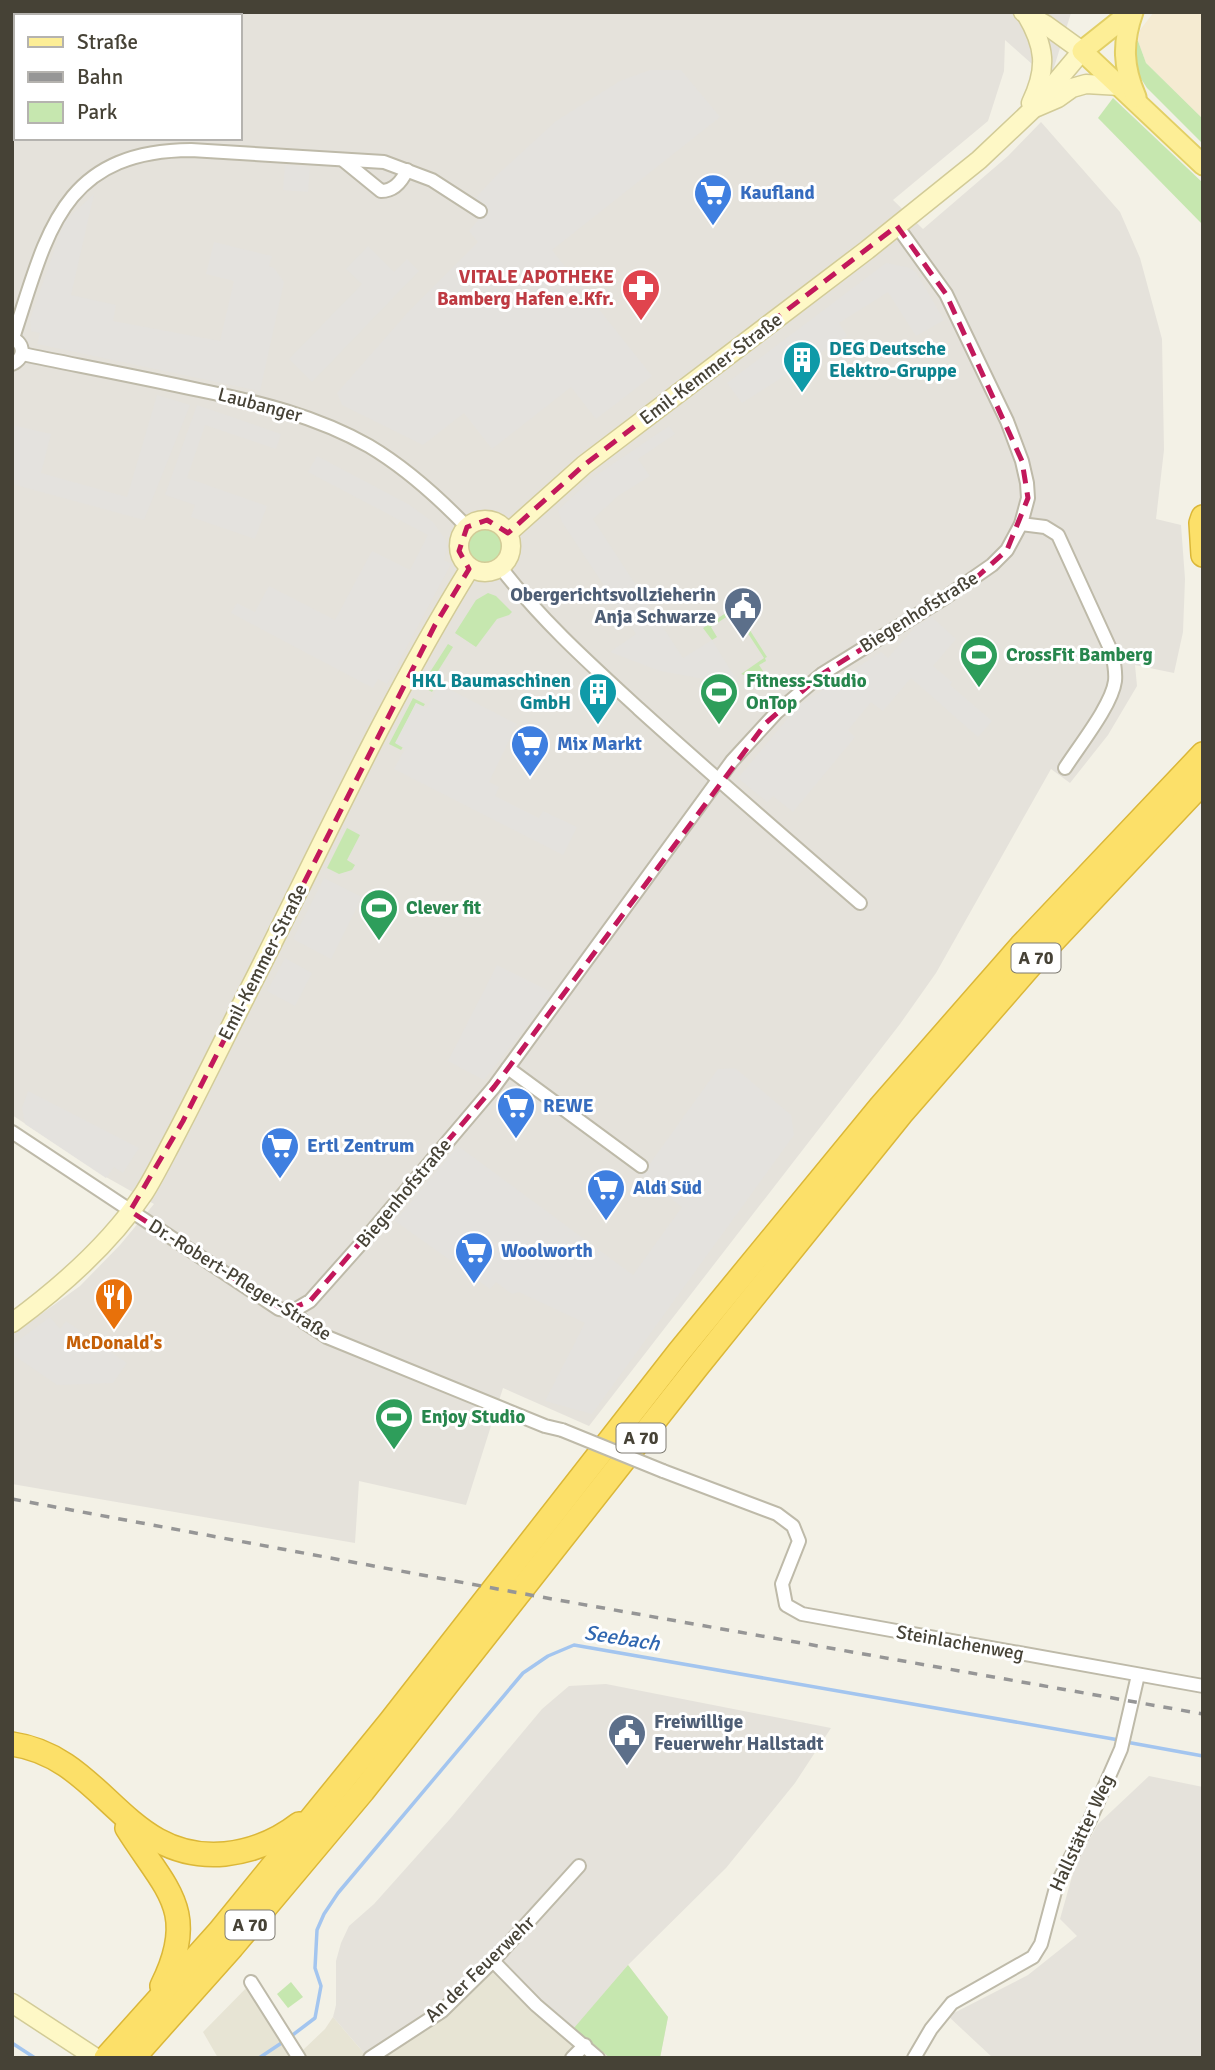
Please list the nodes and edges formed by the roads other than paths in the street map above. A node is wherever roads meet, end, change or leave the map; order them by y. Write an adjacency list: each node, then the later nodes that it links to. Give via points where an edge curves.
1 (1132, 12): 3 (main road); 5 (main road, via 1124,53)
2 (1025, 13): 3 (street); 6 (street, via 1042,48 1043,71)
3 (1082, 51): 4 (main road); 6 (street)
4 (1120, 86): 5 (main road); 6 (street, via 1072,88)
5 (1139, 104): 8 (main road)
6 (1029, 113): 11 (street, Emil-Kemmer-Straße)
7 (343, 159): 9 (street, via 384,162); 9 (street, via 381,191 402,181); 12 (street, via 164,150 116,163 81,187 54,221)
8 (1203, 164)
9 (407, 170): 10 (street, via 432,180)
10 (480, 211)
11 (897, 226): 16 (street, Biegenhofstraße, via 946,294 1007,421 1027,483); 18 (street, Emil-Kemmer-Straße, via 584,465)
12 (13, 338): 13 (street, via 22,346)
13 (22, 354): 14 (street); 17 (street, Laubanger, via 239,398 303,416 385,457 427,488)
14 (12, 364)
15 (1203, 517): 19 (highway)
16 (1021, 524): 24 (street, via 1045,527 1058,535 1115,666 1112,695); 25 (street, Biegenhofstraße, via 1007,550 977,577 845,658 791,699)
17 (467, 527): 18 (street, via 487,520); 20 (street, via 459,551)
18 (508, 533): 21 (street, via 511,552)
19 (1203, 555)
20 (470, 568): 21 (street, via 485,573); 33 (street, Emil-Kemmer-Straße, via 374,741 183,1121)
21 (501, 568): 25 (street, via 554,630)
22 (1203, 732): 28 (highway)
23 (1203, 754): 28 (highway, A 70)
24 (1065, 768)
25 (718, 781): 29 (street); 30 (street, Biegenhofstraße)
26 (1203, 782): 28 (highway, A 70)
27 (1203, 798): 28 (highway)
28 (1147, 826): 41 (highway, A 70, via 1021,946 881,1106 679,1352); 50 (highway, A 70, via 901,1114 363,1791)
29 (860, 903)
30 (509, 1068): 32 (street); 34 (street, Biegenhofstraße, via 366,1238 310,1301)
31 (12, 1132): 33 (street, Dr.-Robert-Pfleger-Straße)
32 (641, 1166)
33 (130, 1211): 34 (street, Dr.-Robert-Pfleger-Straße, via 279,1309); 35 (street, Emil-Kemmer-Straße, via 88,1259)
34 (293, 1311): 36 (street, Dr.-Robert-Pfleger-Straße, bridge, via 327,1337 777,1514 793,1526 799,1541 782,1584)
35 (12, 1323)
36 (786, 1605): 37 (street, Steinlachenweg, via 813,1617)
37 (1138, 1675): 38 (street, Steinlachenweg); 55 (street, Hallstätter Weg, via 1121,1749 1057,1884 1046,1932 1033,1957 952,2003)
38 (1203, 1686)
39 (12, 1744): 40 (highway, via 70,1767)
40 (116, 1809): 41 (highway, via 163,1845 207,1856 257,1847); 46 (highway, via 176,1903 177,1949)
41 (318, 1810): 46 (highway, A 70)
42 (579, 1866): 43 (street, An der Feuerwehr)
43 (493, 1961): 47 (street); 52 (street, An der Feuerwehr, via 442,2011)
44 (251, 1982): 51 (street)
45 (12, 2003): 48 (street)
46 (147, 2013): 49 (highway, A 70)
47 (584, 2045): 53 (street); 54 (street)
48 (96, 2058)
49 (106, 2058)
50 (133, 2058)
51 (299, 2058)
52 (370, 2058)
53 (572, 2058)
54 (598, 2058)
55 (914, 2058)

